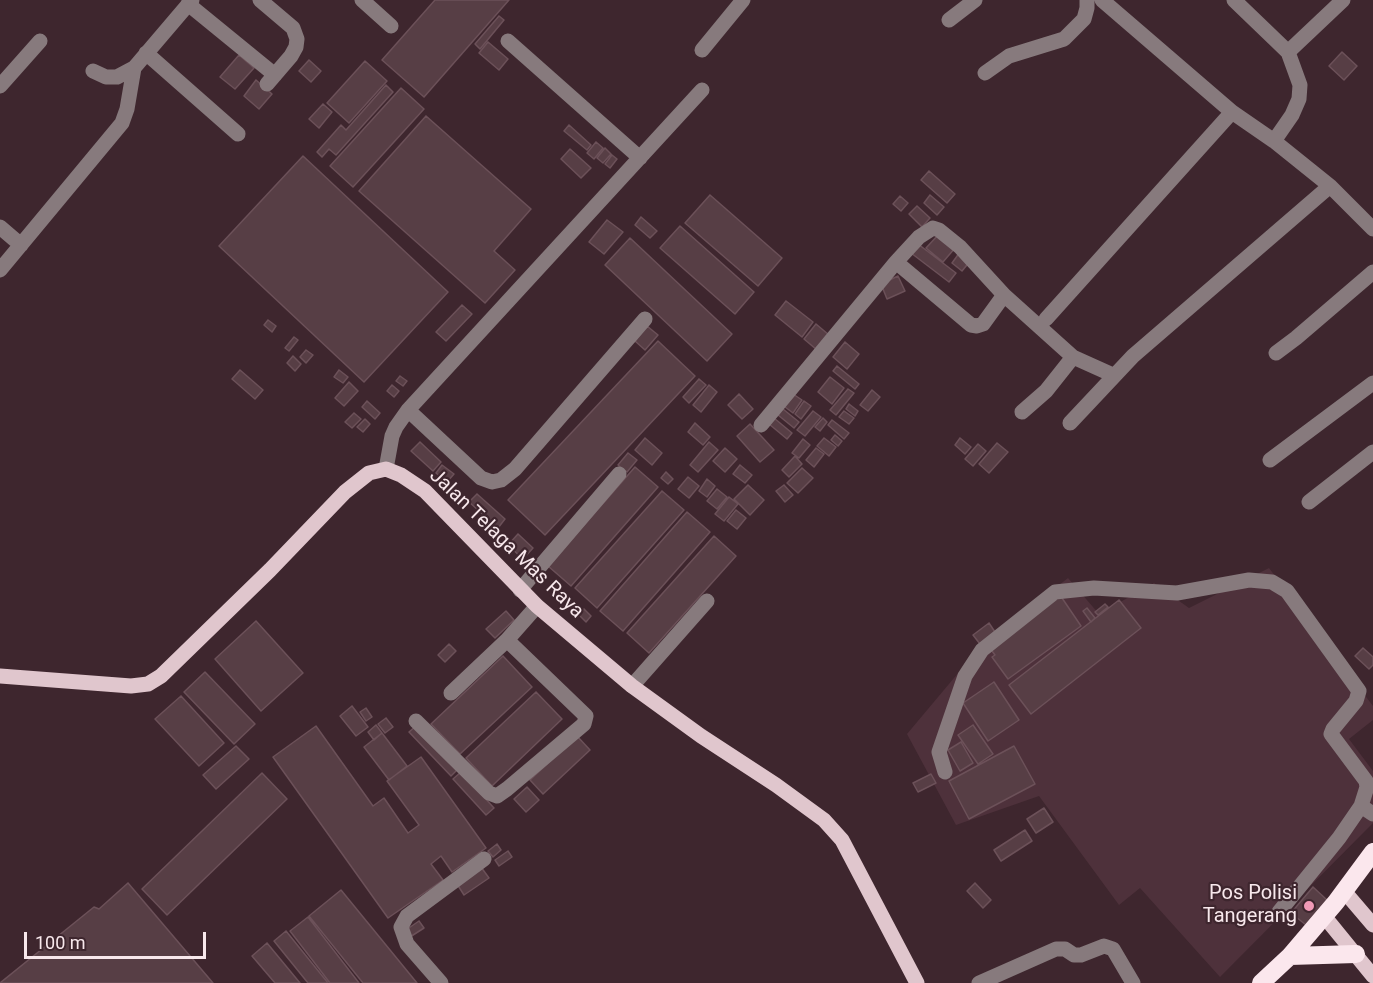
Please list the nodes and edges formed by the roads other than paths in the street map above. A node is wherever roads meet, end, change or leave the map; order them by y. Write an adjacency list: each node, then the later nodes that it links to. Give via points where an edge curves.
1 (260, 0): 9 (street, via 296,33 296,47 271,80)
2 (362, 0): 11 (street)
3 (743, 0): 14 (street)
4 (975, 0): 10 (street)
5 (1087, 0): 19 (street, via 1084,19 1064,39 1009,56)
6 (1102, 0): 22 (street)
7 (1234, 0): 15 (street)
8 (1343, 0): 15 (street)
9 (190, 2): 16 (street)
10 (949, 20)
11 (391, 26)
12 (508, 40): 25 (street)
13 (40, 41): 20 (street)
14 (702, 50)
15 (1288, 52): 24 (street, via 1300,85 1299,99)
16 (146, 53): 17 (street); 23 (street)
17 (134, 68): 18 (street, via 117,77); 29 (street, via 122,123)
18 (93, 71)
19 (985, 73)
20 (0, 86)
21 (702, 90): 25 (street)
22 (1232, 112): 24 (street); 34 (street)
23 (238, 134)
24 (1274, 141): 26 (street)
25 (640, 158): 40 (street)
26 (1330, 186): 28 (street); 38 (street)
27 (0, 227): 29 (street)
28 (1373, 229)
29 (21, 245): 31 (street)
30 (896, 262): 33 (street, via 971,325 983,324); 33 (street, via 933,228 960,247); 43 (street)
31 (0, 270)
32 (1373, 272): 36 (street)
33 (1004, 295): 37 (street)
34 (1046, 319)
35 (645, 320): 40 (street, via 515,469 501,480 482,478)
36 (1276, 353)
37 (1073, 357): 38 (street); 41 (street, via 1046,391)
38 (1113, 375): 42 (street)
39 (1373, 383): 45 (street)
40 (408, 410): 46 (street, via 392,435)
41 (1022, 412)
42 (1070, 423)
43 (760, 425)
44 (1373, 452): 48 (street)
45 (1270, 460)
46 (386, 470): 49 (main road, Jalan Telaga Mas Raya, via 425,491); 53 (main road, via 369,473 345,492 262,578 148,684)
47 (619, 474): 49 (street)
48 (1309, 502)
49 (520, 590): 51 (main road, Jalan Telaga Mas Raya)
50 (707, 601): 54 (street)
51 (537, 606): 52 (street); 54 (main road, Jalan Telaga Mas Raya)
52 (507, 640): 55 (street); 56 (street, via 586,716 584,724 497,796 489,793)
53 (0, 676)
54 (632, 686): 69 (main road, Jalan Telaga Mas Raya, via 824,820 842,840)
55 (451, 693)
56 (416, 721)
57 (945, 772): 58 (street, via 939,752 965,676 982,650 1055,592 1094,588 1177,593 1249,580 1272,582 1287,591 1359,691 1331,734 1366,782)
58 (1367, 810): 62 (street, via 1338,838)
59 (1373, 852): 61 (highway)
60 (484, 859): 68 (street, via 407,916 401,927 407,944)
61 (1344, 891): 63 (highway); 64 (main road)
62 (1279, 912)
63 (1324, 915): 65 (main road); 66 (highway)
64 (1373, 925)
65 (1356, 954): 66 (highway); 67 (main road)
66 (1290, 956): 72 (highway)
67 (1373, 976)
68 (441, 983)
69 (917, 983)
70 (979, 983): 71 (street, via 1056,949 1081,955 1104,946 1113,949)
71 (1133, 983)
72 (1261, 983)

